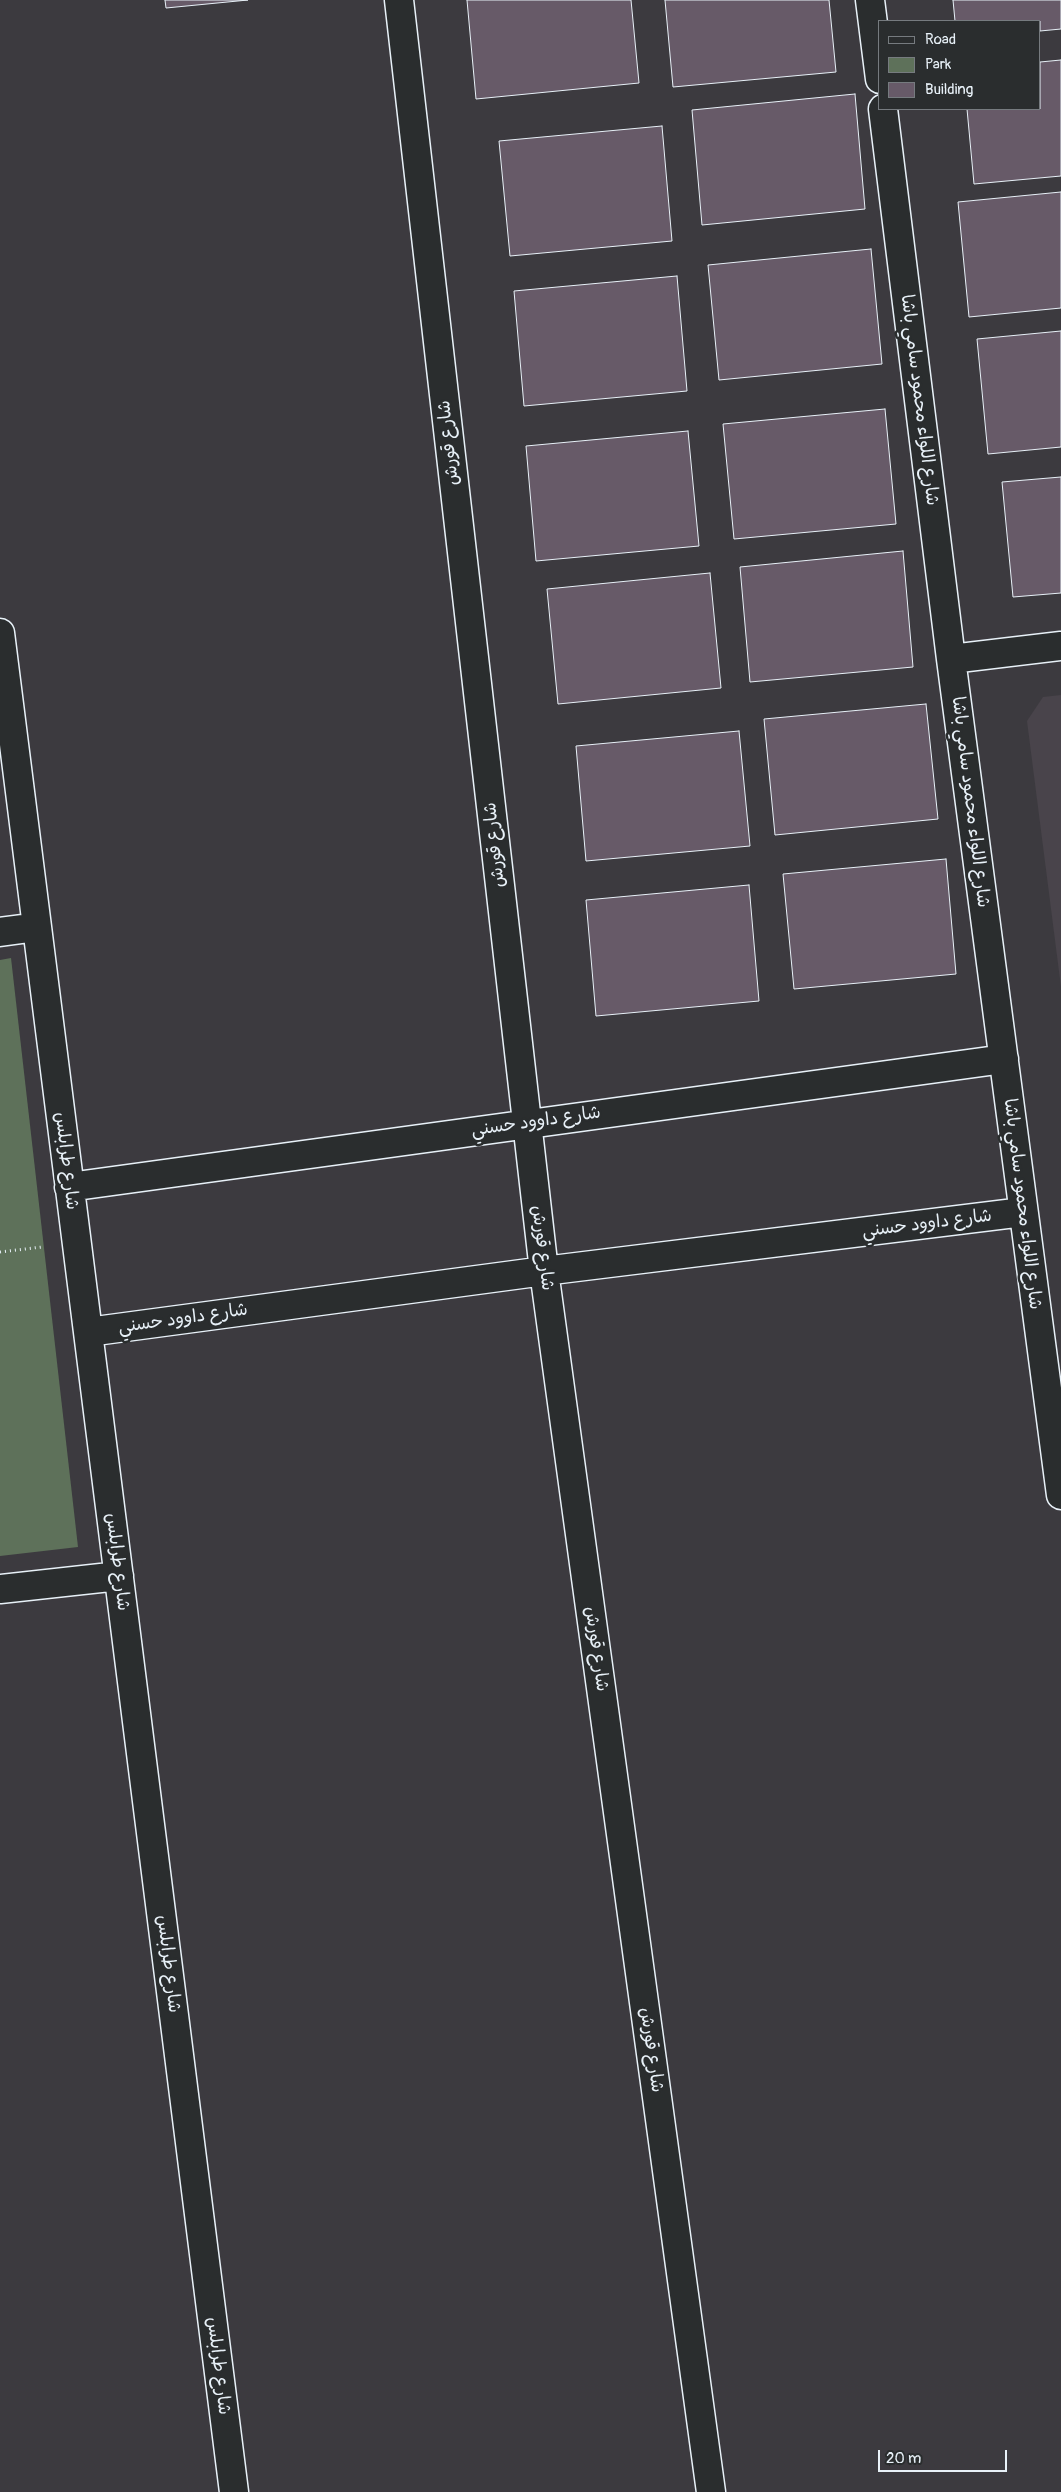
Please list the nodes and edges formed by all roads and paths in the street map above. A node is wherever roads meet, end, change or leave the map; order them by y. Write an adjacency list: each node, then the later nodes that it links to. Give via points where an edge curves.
1 (399, 0): 11 (street, شارع قورش)
2 (870, 0): 3 (street)
3 (878, 63)
4 (884, 110): 7 (street, شارع اللواء محمود سامي باشا)
5 (0, 633): 8 (street, شارع طرابلس)
6 (1061, 646): 7 (street)
7 (951, 659): 10 (street, شارع اللواء محمود سامي باشا)
8 (37, 927): 9 (street); 12 (street, شارع طرابلس)
9 (0, 932)
10 (1004, 1059): 11 (street, شارع داوود حسني); 13 (street, شارع اللواء محمود سامي باشا)
11 (526, 1123): 12 (street, شارع داوود حسني); 14 (street, شارع قورش)
12 (69, 1187): 15 (street, شارع طرابلس)
13 (1023, 1212): 14 (street, شارع داوود حسني); 16 (street, شارع اللواء محمود سامي باشا)
14 (544, 1271): 15 (street, شارع داوود حسني); 20 (street, شارع قورش)
15 (88, 1332): 17 (street, شارع طرابلس)
16 (1061, 1495)
17 (119, 1576): 18 (street); 19 (street, شارع طرابلس)
18 (0, 1589)
19 (234, 2492)
20 (711, 2492)

